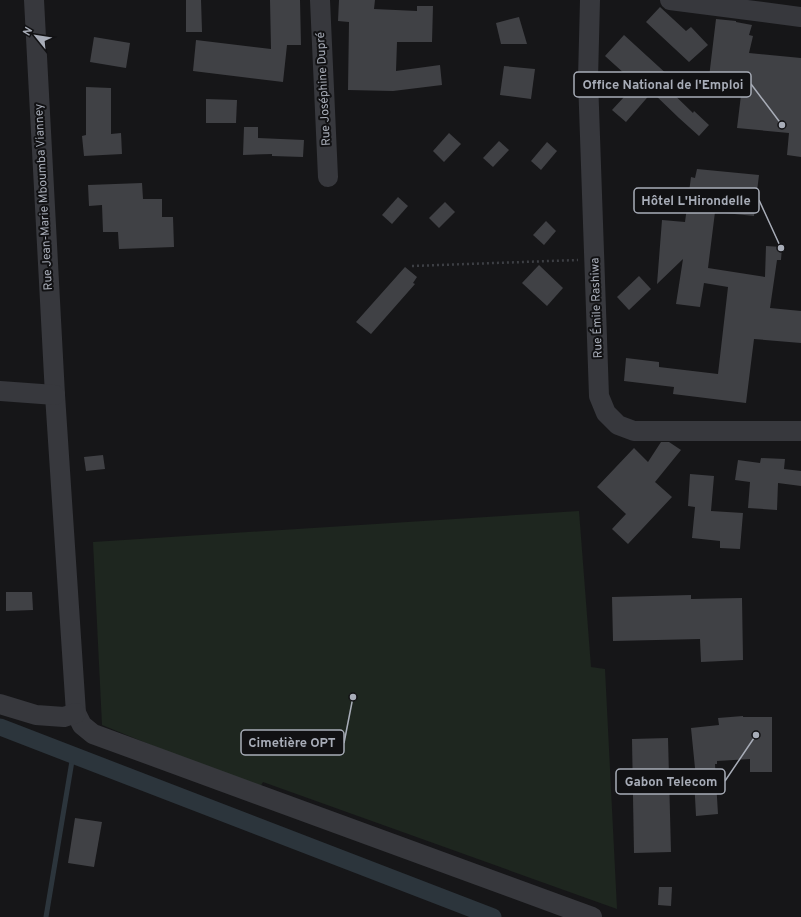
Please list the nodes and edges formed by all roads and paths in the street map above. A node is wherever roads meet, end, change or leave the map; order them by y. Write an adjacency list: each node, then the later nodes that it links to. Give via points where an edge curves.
1 (34, 0): 10 (street, Rue Jean-Marie Mboumba Vianney)
2 (320, 0): 6 (street, Rue Joséphine Dupré)
3 (590, 0): 7 (street, Rue Émile Rashiwa, via 588,79)
4 (670, 0): 5 (street)
5 (801, 17)
6 (328, 177)
7 (595, 260): 8 (path); 11 (street, Rue Émile Rashiwa, via 599,396 606,413 618,425 634,431)
8 (412, 266)
9 (0, 391): 10 (street)
10 (55, 394): 13 (street, Rue Jean-Marie Mboumba Vianney)
11 (801, 431)
12 (0, 704): 13 (street, via 36,715 64,717)
13 (76, 713): 14 (street, via 82,725 93,734)
14 (592, 917)

